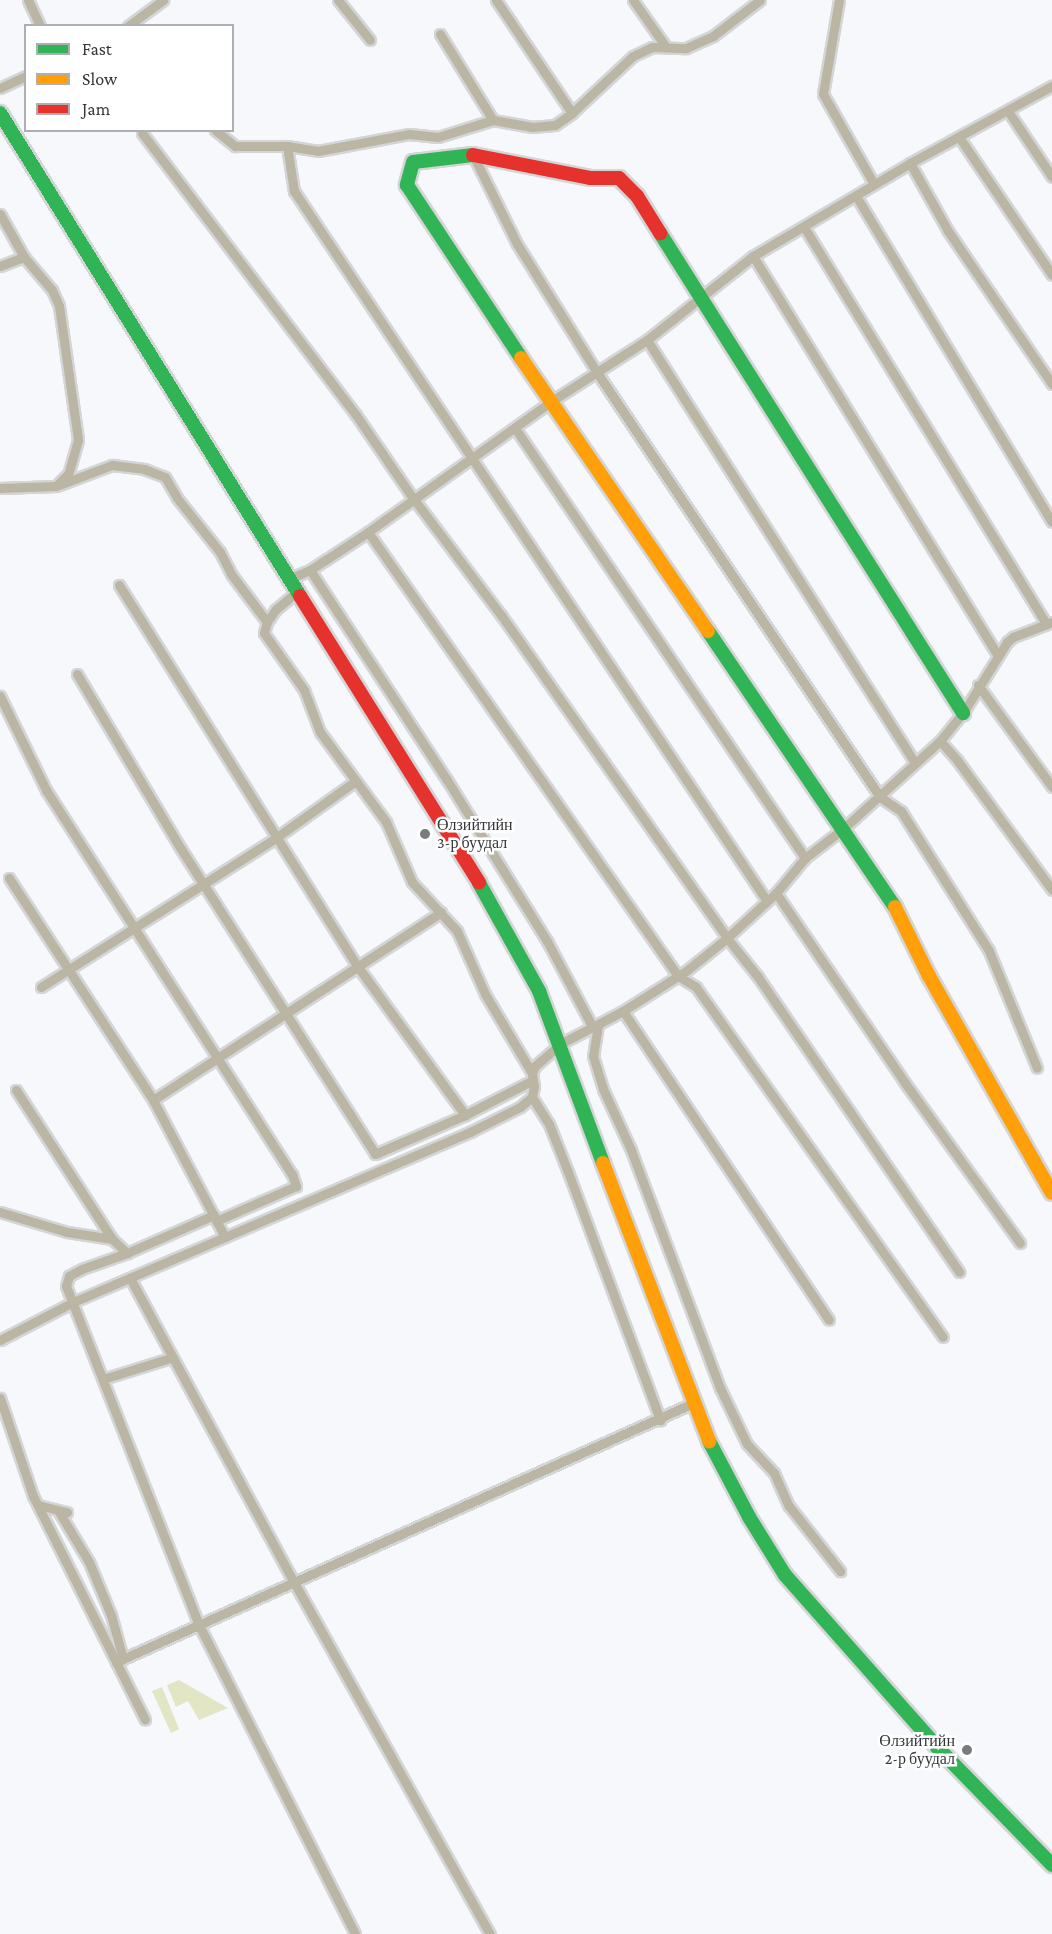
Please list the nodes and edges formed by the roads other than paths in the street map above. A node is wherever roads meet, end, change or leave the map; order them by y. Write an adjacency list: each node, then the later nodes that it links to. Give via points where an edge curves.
1 (28, 0): 8 (street)
2 (163, 0): 9 (street)
3 (338, 0): 11 (street)
4 (496, 0): 18 (street)
5 (633, 0): 12 (street)
6 (760, 0): 12 (street, via 713,36 686,48)
7 (839, 0): 28 (street, via 823,94)
8 (39, 24)
9 (131, 24)
10 (440, 33): 19 (street)
11 (370, 40)
12 (666, 47): 18 (street, via 652,47 633,56)
13 (24, 77): 15 (street)
14 (1052, 86): 16 (street)
15 (0, 88)
16 (1008, 111): 23 (street); 27 (street)
17 (0, 113): 22 (street)
18 (572, 113): 19 (street, via 555,125 532,127)
19 (493, 120): 24 (street, via 438,137 409,134 318,151)
20 (217, 132): 24 (street, via 235,146)
21 (142, 133): 45 (street, via 356,415)
22 (5, 134): 49 (street)
23 (959, 137): 26 (street); 35 (street)
24 (287, 146): 42 (street, via 294,191)
25 (473, 154): 36 (street, via 590,178 619,178 637,196); 38 (street, via 517,244); 40 (street, via 413,162 407,184)
26 (910, 163): 28 (street); 39 (street, via 948,231)
27 (1052, 177)
28 (874, 184): 29 (street)
29 (856, 196): 31 (street); 46 (street)
30 (0, 214): 33 (street)
31 (804, 227): 32 (street); 52 (street)
32 (753, 256): 36 (street); 53 (street)
33 (24, 257): 34 (street); 43 (street, via 52,290 64,336 78,440 68,474)
34 (0, 266)
35 (1052, 275)
36 (698, 297): 37 (street); 57 (street)
37 (647, 340): 38 (street); 59 (street)
38 (596, 371): 40 (street); 62 (street)
39 (1052, 384)
40 (550, 402): 41 (street); 63 (street)
41 (515, 428): 42 (street); 65 (street)
42 (472, 460): 45 (street); 70 (street)
43 (56, 486): 44 (street); 51 (street, via 112,465 144,469 165,477)
44 (0, 488)
45 (415, 500): 47 (street); 73 (street, via 501,615)
46 (1052, 522)
47 (368, 532): 48 (street); 76 (street)
48 (310, 570): 49 (street); 80 (street, via 447,780)
49 (295, 584): 51 (street); 81 (street, via 479,883 539,991)
50 (119, 585): 64 (street)
51 (267, 622): 60 (street, via 264,633 304,690 320,732)
52 (1049, 622): 53 (street, via 1013,637)
53 (998, 656): 55 (street)
54 (76, 674): 67 (street)
55 (978, 685): 57 (street); 61 (street)
56 (0, 696): 72 (street, via 46,790)
57 (963, 713): 58 (street)
58 (940, 741): 59 (street); 68 (street)
59 (915, 763): 62 (street)
60 (354, 782): 64 (street); 71 (street, via 386,822 412,882)
61 (1052, 787)
62 (880, 796): 63 (street); 83 (street, via 901,811 989,951)
63 (844, 828): 65 (street); 89 (street, via 895,907 929,976)
64 (277, 837): 67 (street); 74 (street)
65 (805, 858): 69 (street)
66 (9, 878): 75 (street)
67 (204, 885): 72 (street); 79 (street)
68 (1052, 891)
69 (776, 893): 70 (street); 94 (street, via 905,1083)
70 (767, 901): 73 (street)
71 (441, 912): 74 (street); 84 (street, via 458,931 485,994)
72 (135, 928): 75 (street); 82 (street)
73 (728, 938): 76 (street); 96 (street)
74 (358, 967): 79 (street); 88 (street)
75 (68, 971): 77 (street); 87 (street)
76 (678, 976): 78 (street); 100 (street, via 696,987)
77 (40, 987)
78 (623, 1011): 80 (street); 99 (street)
79 (285, 1015): 82 (street); 88 (street, via 375,1154)
80 (596, 1027): 81 (street); 108 (street, via 592,1056 603,1089 631,1150 720,1388 747,1444 774,1473 789,1506)
81 (560, 1044): 84 (street, via 535,1066); 105 (street)
82 (217, 1058): 87 (street); 91 (street, via 296,1186)
83 (1037, 1068)
84 (533, 1077): 86 (street); 88 (street)
85 (16, 1090): 93 (street)
86 (532, 1097): 92 (street, via 470,1132); 106 (street, via 549,1124)
87 (153, 1100): 91 (street)
88 (465, 1115)
89 (1052, 1193)
90 (0, 1212): 93 (street, via 67,1232)
91 (215, 1218): 92 (street); 95 (street)
92 (225, 1237): 97 (street)
93 (112, 1239): 95 (street)
94 (1020, 1242)
95 (127, 1253): 98 (street, via 69,1276 66,1286)
96 (959, 1272)
97 (130, 1278): 98 (street); 102 (street)
98 (73, 1302): 101 (street); 103 (street)
99 (829, 1320)
100 (943, 1337)
101 (0, 1340)
102 (173, 1357): 103 (street); 109 (street)
103 (103, 1379): 110 (street)
104 (0, 1398): 107 (street)
105 (693, 1403): 106 (street); 113 (street, via 716,1458 785,1575 937,1746)
106 (660, 1420): 109 (street)
107 (38, 1505): 111 (street); 111 (street, via 63,1512 111,1615)
108 (840, 1571)
109 (295, 1584): 110 (street); 115 (street)
110 (199, 1625): 111 (street); 114 (street)
111 (119, 1660): 112 (street)
112 (145, 1720)
113 (1052, 1865)
114 (356, 1934)
115 (490, 1934)

